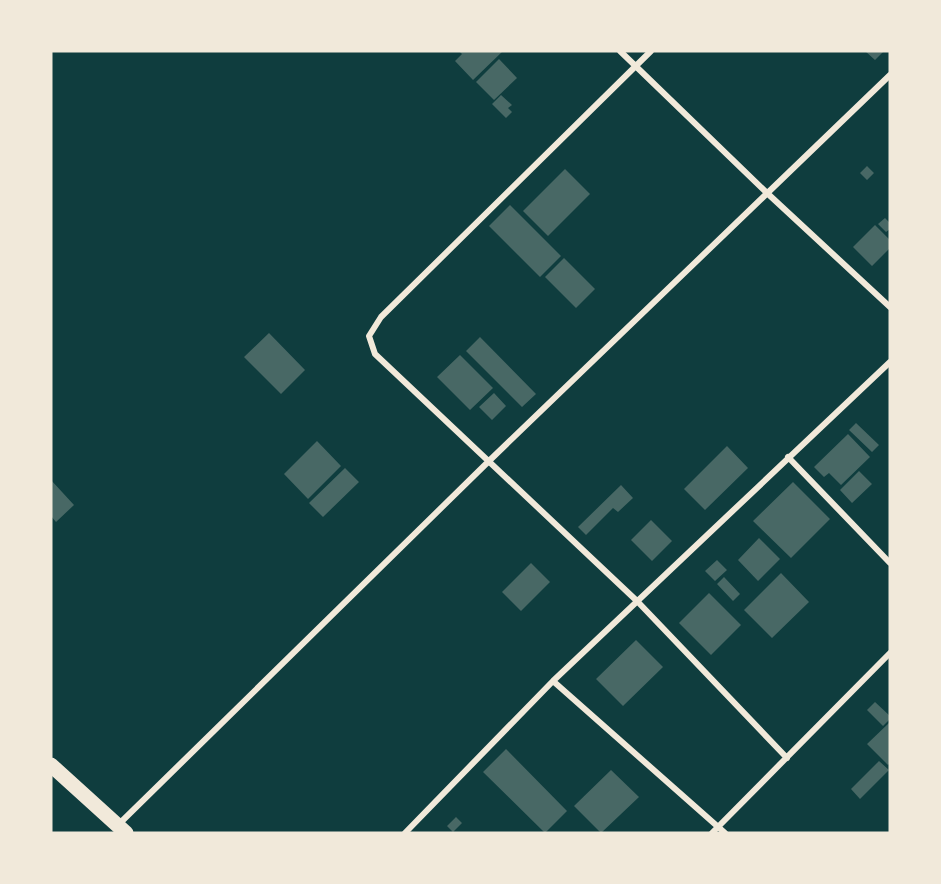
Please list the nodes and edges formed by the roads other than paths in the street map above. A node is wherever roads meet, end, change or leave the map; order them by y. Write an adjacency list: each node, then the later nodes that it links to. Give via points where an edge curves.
1 (620, 51): 3 (street)
2 (651, 51): 3 (street)
3 (636, 66): 5 (street); 9 (street, via 381,317 369,336 375,354)
4 (890, 75): 5 (street)
5 (767, 193): 6 (street); 9 (street)
6 (890, 307)
7 (890, 362): 8 (street)
8 (788, 457): 10 (street); 11 (street)
9 (489, 461): 11 (street); 17 (street)
10 (890, 563)
11 (637, 601): 13 (street); 14 (street)
12 (890, 653): 14 (street)
13 (553, 681): 16 (street); 18 (street)
14 (787, 758): 16 (street)
15 (51, 765): 17 (main road)
16 (718, 826): 19 (street); 20 (street)
17 (122, 829)
18 (405, 833)
19 (712, 833)
20 (725, 833)

